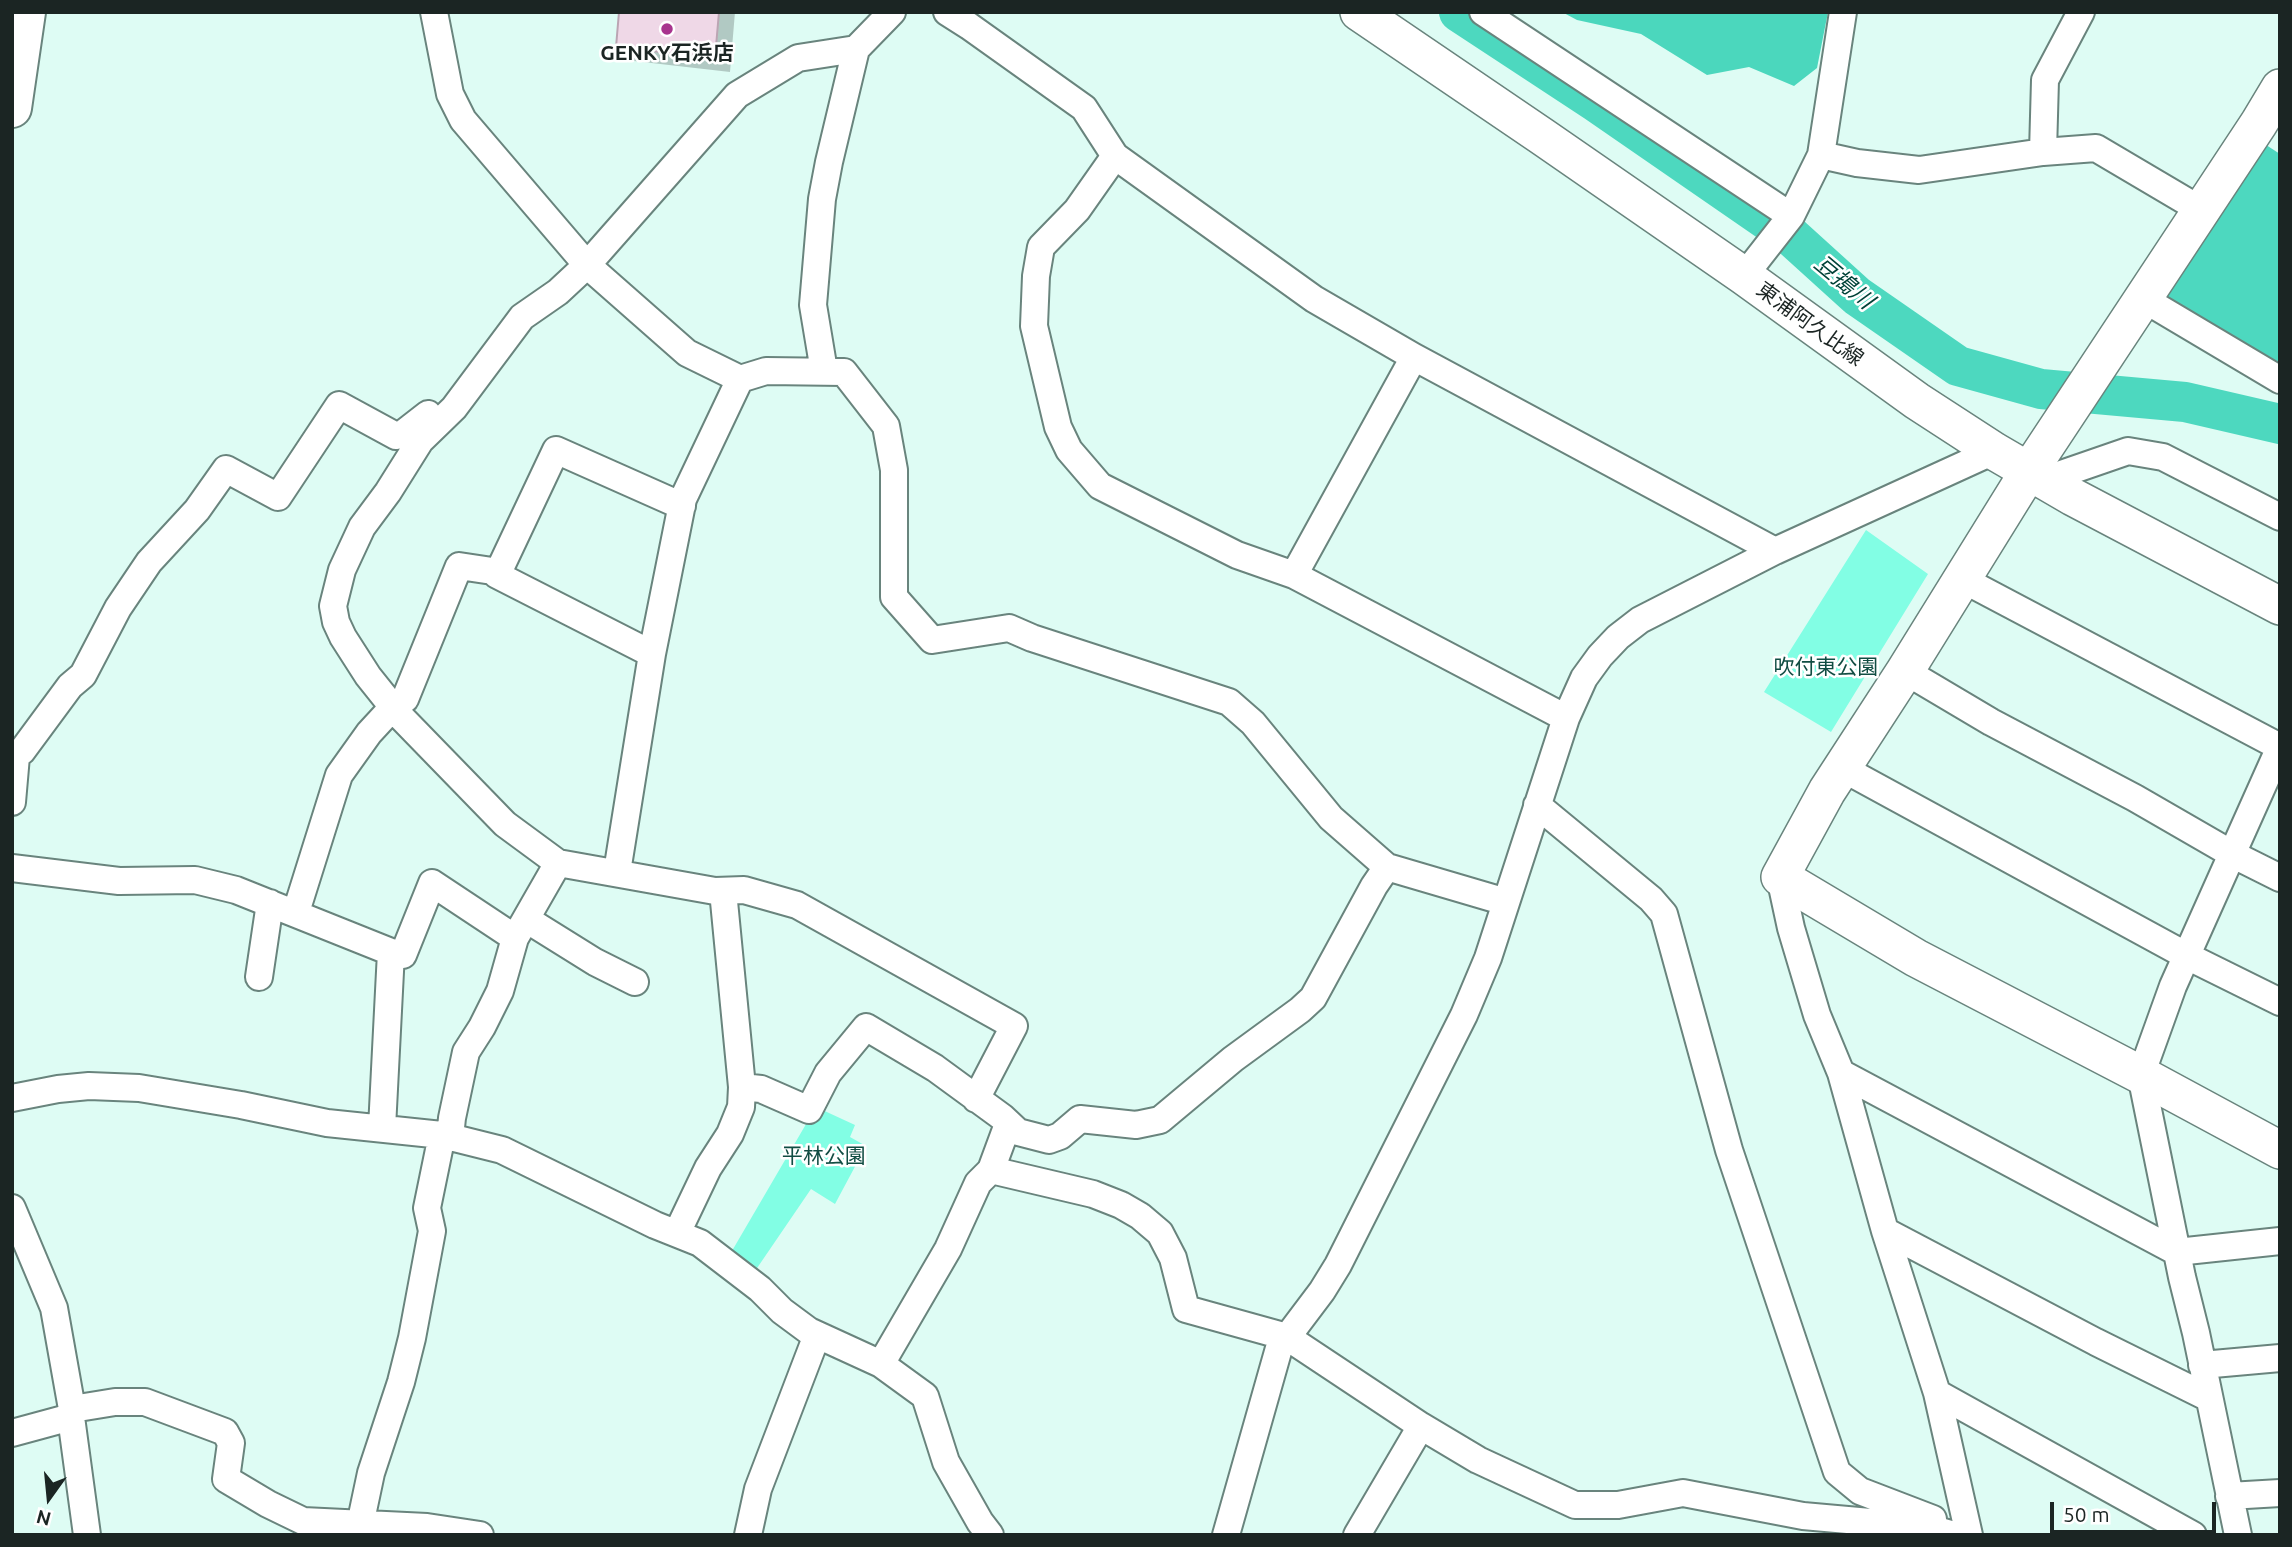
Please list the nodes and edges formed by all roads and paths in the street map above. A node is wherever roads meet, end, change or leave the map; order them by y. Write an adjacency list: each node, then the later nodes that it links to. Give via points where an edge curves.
1 (26, 12): 11 (highway)
2 (434, 12): 18 (street, via 450,94 463,120)
3 (891, 12): 9 (street)
4 (947, 12): 15 (street, via 1084,108)
5 (1359, 12): 19 (street, 東浦阿久比線)
6 (1483, 12): 17 (street)
7 (1843, 12): 14 (street)
8 (2081, 12): 13 (street, via 2045,79)
9 (856, 49): 18 (street, via 798,58 737,95); 22 (street, via 820,220 813,305)
10 (2280, 88): 12 (street)
11 (12, 108)
12 (2269, 129): 16 (street)
13 (2043, 152): 14 (street, via 1919,170); 16 (street, via 2096,148)
14 (1821, 155): 17 (street)
15 (1115, 156): 21 (street, via 1314,299); 32 (street, via 1077,210 1041,247 1034,326 1058,427 1069,450 1100,486 1237,555)
16 (2201, 210): 20 (street)
17 (1791, 216): 19 (street)
18 (587, 265): 23 (street, via 522,317); 24 (street, via 687,354)
19 (1749, 269): 26 (street, 東浦阿久比線, via 1894,385)
20 (2132, 312): 25 (street); 27 (street)
21 (1413, 357): 30 (street); 32 (street)
22 (824, 371): 24 (street, via 766,371); 46 (street, via 844,372 886,425 894,470 894,597 932,640 1009,628 1230,702 1331,818)
23 (476, 376): 37 (street, via 454,408 420,441 362,527 336,587 333,606 342,638); 40 (street, via 401,435 339,405 278,497 226,469 197,510 149,562 118,608 83,675)
24 (740, 379): 28 (street)
25 (2280, 380)
26 (1994, 452): 27 (street, 東浦阿久比線); 30 (street)
27 (2036, 471): 29 (street, via 2128,451 2163,457); 33 (street); 34 (street, 東浦阿久比線, via 2073,498)
28 (682, 506): 31 (street, via 556,450); 35 (street)
29 (2280, 517)
30 (1775, 551): 38 (street, via 1640,620 1618,637 1584,678)
31 (499, 572): 35 (street, via 497,575); 37 (street, via 459,566 405,699)
32 (1294, 575): 38 (street)
33 (1962, 579): 36 (street); 39 (street)
34 (2280, 606)
35 (652, 654): 48 (street)
36 (1905, 671): 41 (street); 44 (street)
37 (393, 707): 45 (street, via 505,824); 54 (street, via 339,775)
38 (1566, 718): 43 (street)
39 (2280, 747): 44 (street)
40 (14, 755): 42 (street)
41 (1842, 768): 49 (street); 57 (street)
42 (12, 802)
43 (1537, 805): 52 (street); 89 (street, via 1664,914 1729,1150 1837,1472 1860,1491 1893,1504 1941,1512)
44 (2232, 854): 50 (street); 57 (street)
45 (558, 863): 48 (street); 55 (street)
46 (1387, 867): 52 (street); 66 (street, via 1313,998 1160,1120 1136,1125 1080,1119 1049,1140 1018,1132)
47 (12, 868): 53 (street, via 119,881 195,880)
48 (617, 872): 51 (street)
49 (1780, 877): 61 (street, via 1817,1015); 62 (street, via 1916,958)
50 (2280, 878)
51 (723, 891): 63 (street); 65 (street, via 744,890 797,905 1014,1026)
52 (1506, 902): 77 (street, via 1464,1014 1410,1124 1338,1265)
53 (270, 903): 54 (street); 58 (street)
54 (296, 912): 56 (street)
55 (520, 928): 56 (street, via 432,883 403,955); 59 (street); 68 (street, via 500,991 466,1052)
56 (391, 952): 67 (street)
57 (2187, 956): 60 (street); 62 (street)
58 (259, 976)
59 (635, 982)
60 (2280, 1002)
61 (1842, 1073): 72 (street); 75 (street)
62 (2141, 1075): 69 (street); 75 (street)
63 (742, 1087): 65 (street, via 761,1089 809,1110 828,1073 866,1027); 73 (street, via 741,1107 730,1133)
64 (12, 1098): 67 (street, via 58,1089 120,1086 327,1123)
65 (976, 1099): 66 (street)
66 (1008, 1124): 70 (street)
67 (382, 1128): 68 (street)
68 (446, 1136): 73 (street, via 502,1150); 88 (street, via 427,1208 432,1231 412,1338)
69 (2280, 1150)
70 (991, 1170): 77 (street, via 1121,1205 1160,1233 1173,1258 1186,1309); 79 (street, via 978,1183 948,1249)
71 (12, 1208): 83 (street, via 54,1308)
72 (1885, 1231): 81 (street); 82 (street)
73 (677, 1233): 76 (street, via 718,1256)
74 (2280, 1241): 75 (street)
75 (2177, 1252): 80 (street)
76 (817, 1335): 79 (street); 92 (street, via 758,1489)
77 (1287, 1337): 84 (street); 94 (street, via 1279,1348)
78 (2280, 1359): 80 (street)
79 (881, 1364): 93 (street, via 925,1396 946,1462)
80 (2202, 1365): 82 (street)
81 (1937, 1393): 89 (street); 97 (street)
82 (2208, 1398): 87 (street)
83 (71, 1413): 85 (street); 88 (street, via 115,1402 145,1402 225,1432 231,1443 226,1479 303,1521); 90 (street)
84 (1421, 1426): 95 (street); 96 (street, via 1478,1460 1576,1505 1618,1505 1683,1493 1803,1516 1926,1527)
85 (12, 1433)
86 (2280, 1493): 87 (street)
87 (2229, 1496): 98 (street)
88 (360, 1525): 91 (street, via 427,1527)
89 (1965, 1526)
90 (88, 1535)
91 (480, 1535)
92 (748, 1535)
93 (990, 1535)
94 (1226, 1535)
95 (1357, 1535)
96 (1954, 1535)
97 (2193, 1535)
98 (2238, 1535)

